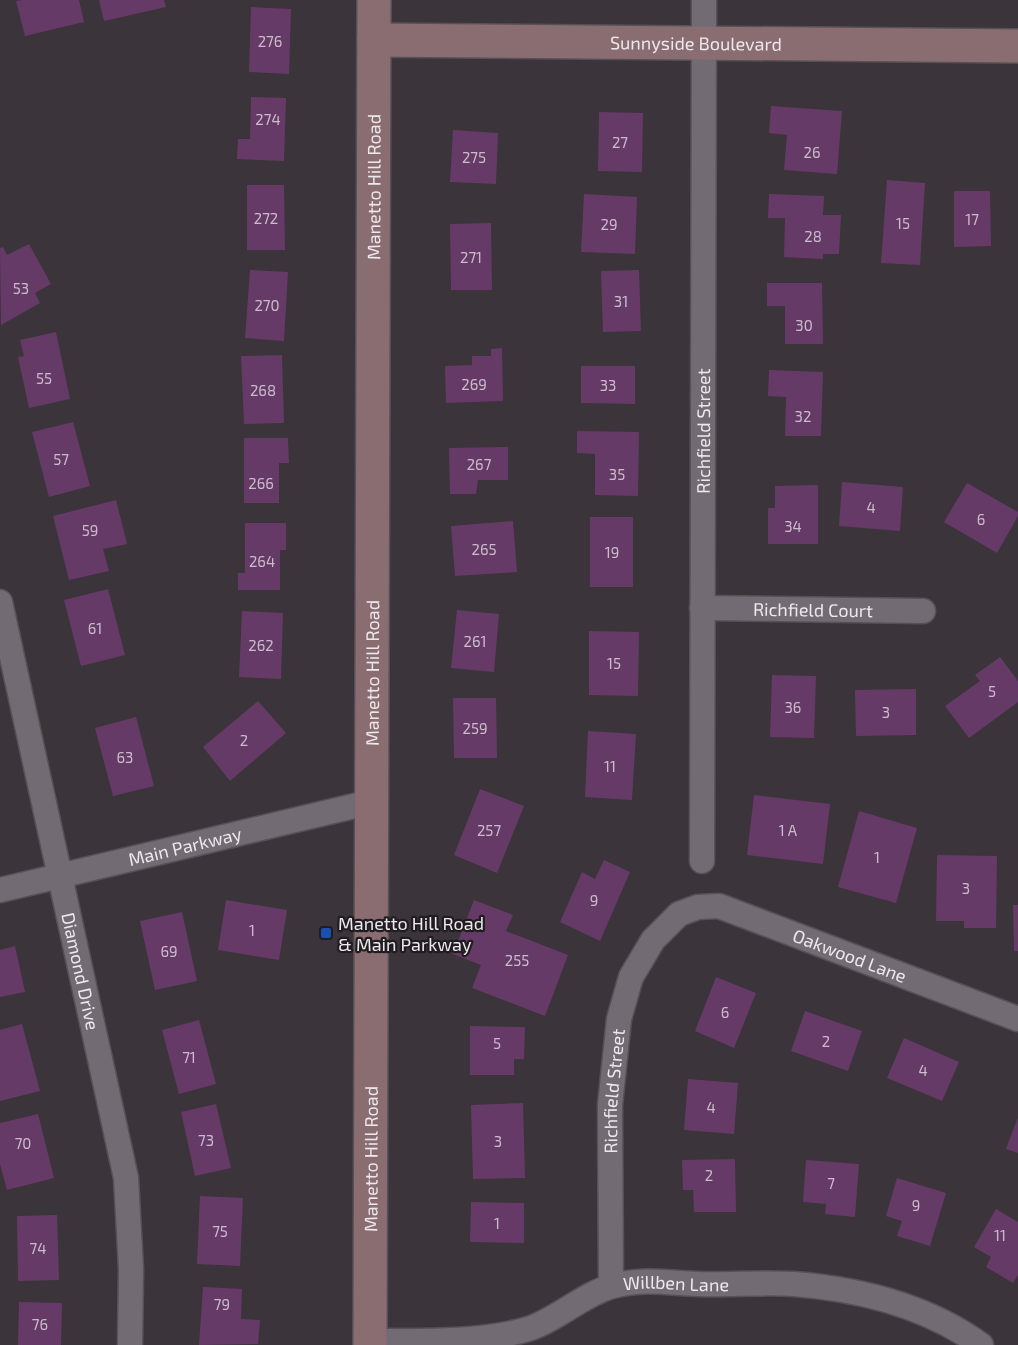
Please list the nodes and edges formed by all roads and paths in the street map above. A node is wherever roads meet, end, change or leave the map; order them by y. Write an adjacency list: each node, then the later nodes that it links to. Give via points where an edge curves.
1 (374, 0): 3 (main road, Manetto Hill Road)
2 (704, 0): 4 (street, Richfield Street)
3 (374, 40): 4 (main road, Sunnyside Boulevard); 9 (main road, Manetto Hill Road)
4 (704, 44): 5 (main road, Sunnyside Boulevard); 7 (street, Richfield Street)
5 (1018, 46)
6 (0, 602): 11 (street, Diamond Drive)
7 (702, 608): 8 (street, Richfield Court); 10 (street, Richfield Street)
8 (923, 610)
9 (371, 802): 11 (street, Main Parkway); 16 (main road, Manetto Hill Road)
10 (702, 861)
11 (61, 876): 12 (street, Main Parkway); 17 (street, Diamond Drive, via 126,1178)
12 (0, 890)
13 (679, 914): 14 (street, Oakwood Lane, via 698,907 719,906); 15 (street, Richfield Street, via 654,940 631,977 619,1019 610,1106)
14 (1018, 1019)
15 (611, 1286): 16 (street, Willben Lane, via 530,1328 497,1336); 18 (street, Willben Lane, via 647,1280 793,1284 863,1293 960,1330)
16 (370, 1343)
17 (130, 1345)
18 (981, 1345)

